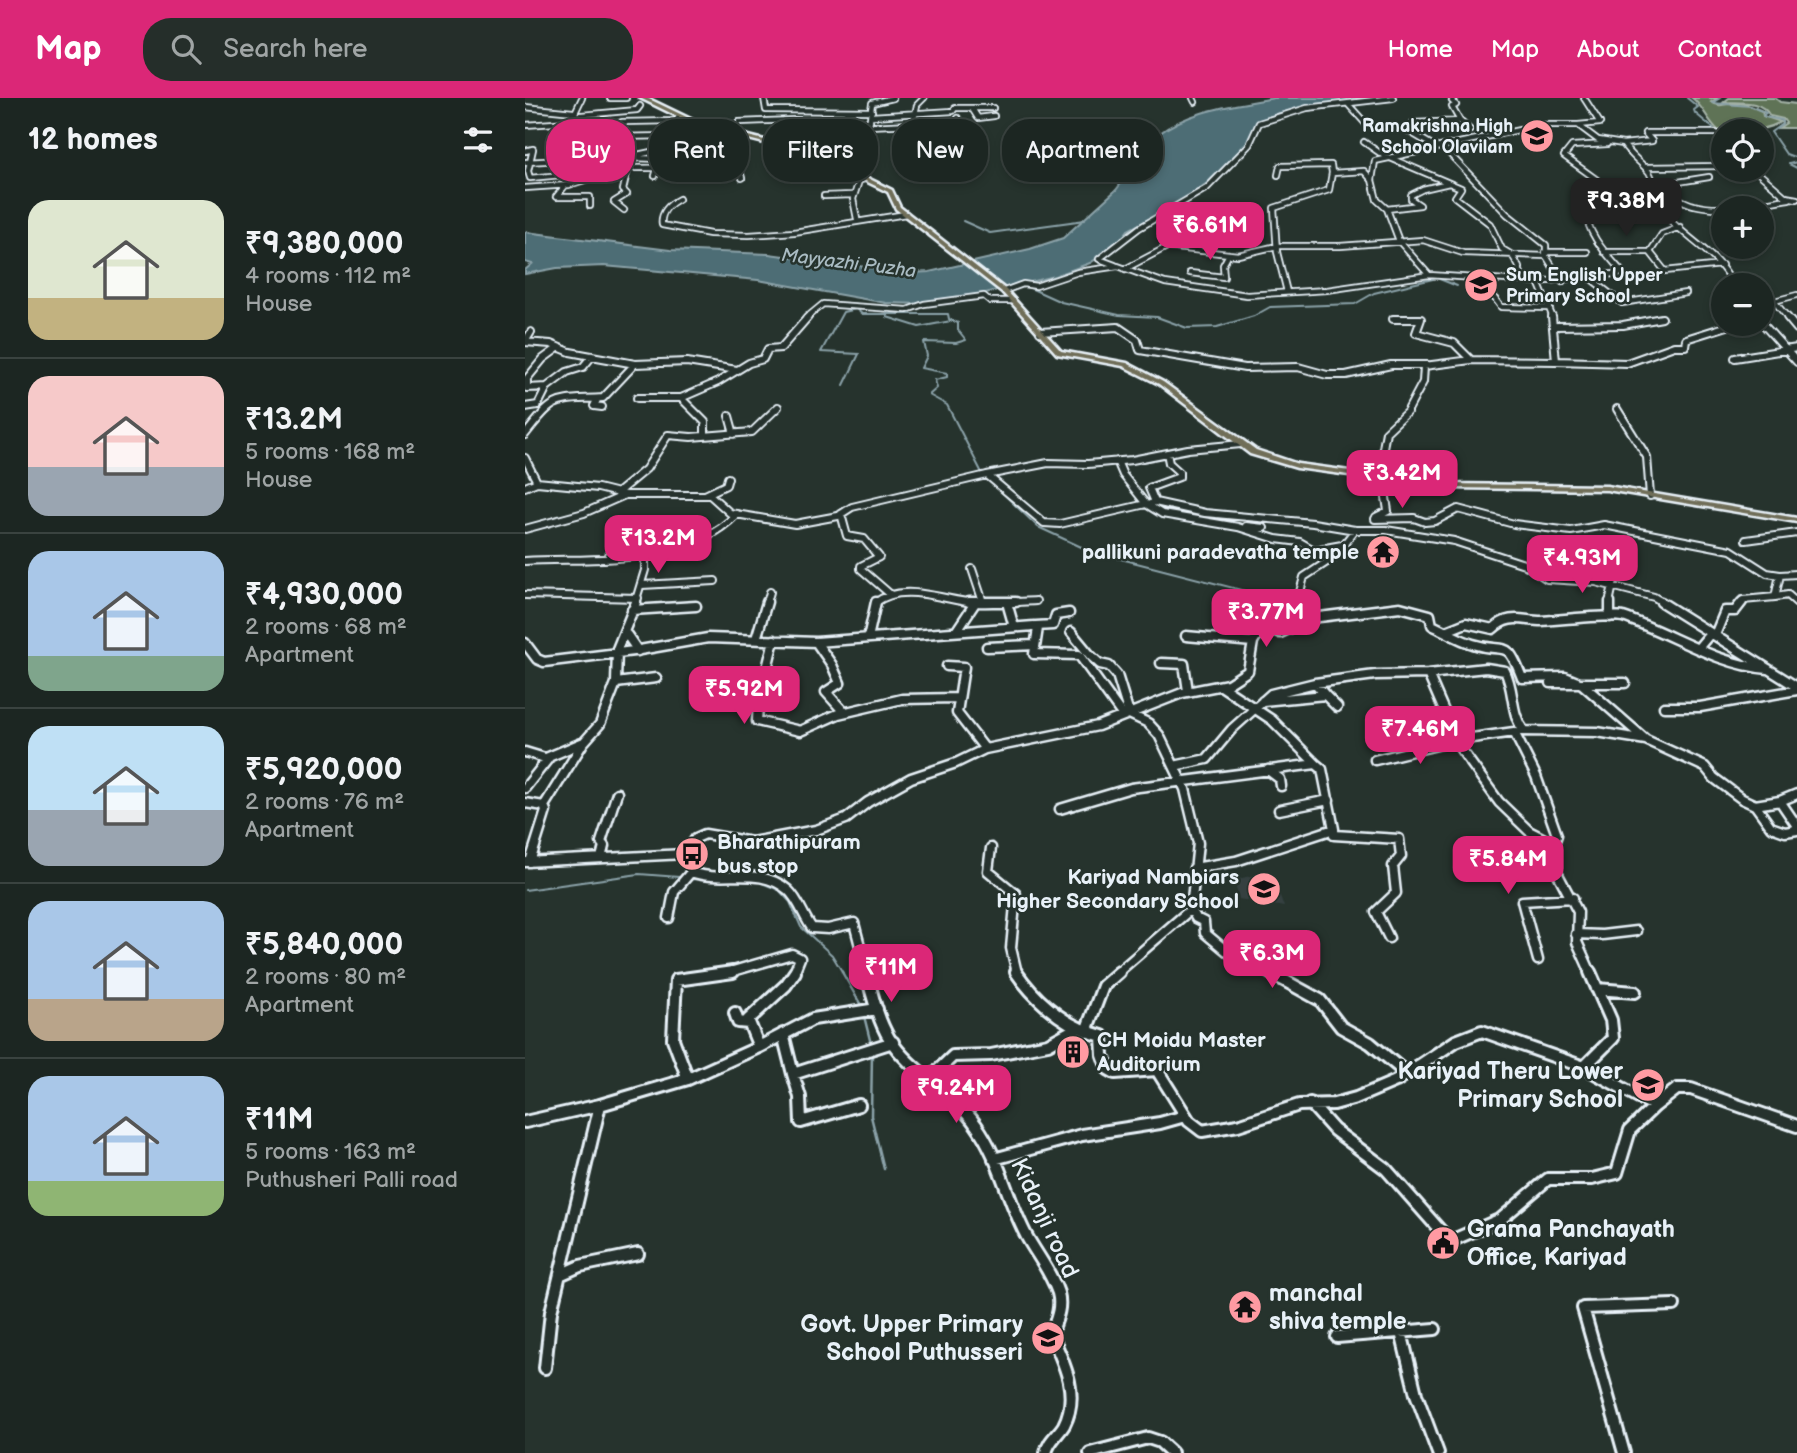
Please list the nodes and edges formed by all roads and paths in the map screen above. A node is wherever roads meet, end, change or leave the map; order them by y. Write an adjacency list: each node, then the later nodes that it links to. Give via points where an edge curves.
1 (582, 98): 23 (street)
2 (610, 98): 3 (street)
3 (626, 98)
4 (643, 98): 22 (main road)
5 (764, 98): 19 (street, via 766,110)
6 (863, 98): 12 (street)
7 (893, 98): 12 (street)
8 (924, 98): 20 (street)
9 (1393, 98): 13 (street)
10 (1455, 98): 30 (street, via 1452,107)
11 (1584, 98): 34 (street, via 1599,124)
12 (876, 101): 26 (street)
13 (1348, 104): 42 (street, via 1367,125 1408,129); 89 (street, via 1276,115 1259,123 1249,145 1207,188 1139,228)
14 (640, 106): 23 (street)
15 (853, 106): 19 (street)
16 (525, 107): 23 (street)
17 (993, 108): 18 (street)
18 (973, 110): 20 (street); 21 (street, via 978,118)
19 (852, 112): 25 (street)
20 (914, 113): 27 (street); 29 (street)
21 (994, 116)
22 (678, 118): 24 (main road); 28 (street)
23 (571, 119)
24 (681, 119)
25 (863, 119)
26 (870, 119)
27 (913, 119)
28 (635, 121)
29 (878, 121)
30 (1460, 121): 32 (street); 35 (street)
31 (546, 122): 33 (street)
32 (1413, 123)
33 (525, 125)
34 (1578, 125): 40 (street); 42 (street, via 1542,125)
35 (1469, 130)
36 (1711, 132): 41 (street, via 1645,133 1652,141)
37 (636, 136): 38 (street)
38 (649, 136)
39 (1364, 142): 48 (street)
40 (1607, 144): 41 (street); 85 (street, via 1572,146 1565,156 1611,190 1611,200 1594,201 1591,208 1584,208 1590,232)
41 (1623, 144): 52 (street, via 1631,158)
42 (1440, 148): 48 (street); 87 (street, via 1546,245)
43 (649, 150): 46 (street)
44 (525, 151): 50 (street, via 533,149)
45 (635, 151): 46 (street)
46 (641, 151): 47 (street)
47 (635, 157)
48 (1387, 158): 58 (street, via 1375,161); 65 (street)
49 (546, 160): 50 (street)
50 (528, 162): 57 (street, via 530,178)
51 (1711, 166): 52 (street)
52 (1645, 167): 63 (street)
53 (1332, 173): 54 (street, via 1331,165 1305,164 1280,166); 58 (street, via 1364,171); 82 (street, via 1329,191 1274,208)
54 (1277, 175)
55 (1709, 177): 63 (street)
56 (546, 178): 57 (street)
57 (541, 179): 66 (street)
58 (1372, 180): 76 (street, via 1377,200)
59 (578, 182): 67 (street)
60 (625, 182): 77 (street, via 627,194 614,202)
61 (858, 182): 70 (street)
62 (870, 182): 78 (main road, via 890,191)
63 (1654, 182): 69 (street)
64 (1769, 182): 73 (street)
65 (1450, 183): 76 (street, via 1411,195 1420,205); 88 (street, via 1461,188 1455,197 1490,224 1502,249)
66 (542, 186): 67 (street); 68 (street)
67 (565, 186): 75 (street, via 556,197 590,197)
68 (525, 188)
69 (1657, 191): 73 (street, via 1698,206 1733,207); 80 (street, via 1667,216)
70 (852, 195): 71 (street); 79 (street)
71 (824, 196)
72 (679, 199): 79 (street, via 669,204 660,223 704,234 768,234)
73 (1789, 199): 74 (street)
74 (1797, 200)
75 (590, 206)
76 (1387, 209): 81 (street)
77 (624, 210)
78 (906, 214): 79 (street); 102 (main road)
79 (857, 219)
80 (1680, 227): 83 (street, via 1662,234); 90 (street)
81 (1399, 241): 82 (street); 88 (street, via 1429,241 1463,254); 96 (street)
82 (1277, 246): 86 (street); 103 (street)
83 (1650, 251): 85 (street); 90 (street, via 1665,271)
84 (1587, 252): 87 (street)
85 (1604, 252): 97 (street, via 1623,273)
86 (1229, 254): 92 (street, via 1167,247); 94 (street, via 1223,265 1224,277)
87 (1546, 254): 88 (street); 101 (street)
88 (1512, 256): 98 (street)
89 (1099, 259): 91 (street); 93 (street)
90 (1722, 265): 95 (street)
91 (1118, 267): 92 (street); 93 (street)
92 (1125, 269): 103 (street, via 1165,283 1217,292)
93 (1078, 272): 102 (street)
94 (1190, 273)
95 (1726, 273)
96 (1429, 275): 99 (street); 103 (street)
97 (1590, 278): 101 (street); 104 (street, via 1622,303)
98 (1523, 279): 99 (street); 100 (street)
99 (1481, 280): 107 (street, via 1503,307)
100 (1538, 282): 101 (street); 107 (street)
101 (1562, 282)
102 (1004, 291): 106 (main road)
103 (1287, 292)
104 (1686, 293)
105 (1797, 295): 111 (street, via 1774,301)
106 (1013, 300): 114 (main road); 129 (street, via 990,301 983,296 909,310 823,304 781,348 768,349 763,359)
107 (1550, 308): 110 (street)
108 (1393, 318): 122 (street, via 1421,319 1416,332 1452,341)
109 (1661, 318): 110 (street, via 1623,325)
110 (1557, 326): 123 (street)
111 (1797, 329)
112 (1711, 331): 123 (street, via 1686,339 1685,346 1627,363)
113 (531, 332): 116 (street)
114 (1040, 332): 128 (street, via 1118,327 1137,340 1140,350 1245,368 1299,367 1327,375 1391,365); 145 (main road, via 1063,354 1118,361 1161,383)
115 (1774, 336): 119 (street)
116 (525, 342): 117 (street)
117 (558, 348): 120 (street); 126 (street)
118 (1797, 348): 119 (street)
119 (1786, 350): 121 (street); 124 (street)
120 (592, 356): 127 (street); 131 (street, via 583,367)
121 (1735, 358)
122 (1471, 360): 123 (street); 128 (street)
123 (1556, 361)
124 (1797, 362)
125 (525, 364): 126 (street)
126 (538, 364): 130 (street)
127 (635, 364): 129 (street, via 687,362); 134 (street)
128 (1427, 365): 150 (street, via 1422,369 1422,387 1407,412 1387,429 1380,464)
129 (737, 370): 133 (street)
130 (526, 381): 131 (street, via 527,387)
131 (547, 387): 135 (street, via 538,405)
132 (637, 398): 133 (street)
133 (681, 398): 144 (street, via 705,422)
134 (597, 400): 136 (street, via 594,406); 140 (street, via 551,403)
135 (525, 407)
136 (602, 407)
137 (778, 407): 142 (street, via 752,432)
138 (1617, 409): 156 (street, via 1647,457)
139 (730, 416): 142 (street)
140 (533, 423): 141 (street); 143 (street)
141 (525, 424)
142 (734, 434): 144 (street)
143 (525, 435)
144 (705, 436): 153 (street, via 668,435 646,469)
145 (1241, 444): 146 (street); 150 (main road, via 1263,457 1297,466)
146 (1167, 453): 148 (street); 157 (street, via 1179,477 1149,488)
147 (525, 458): 152 (street)
148 (1117, 461): 149 (street, via 1054,462); 157 (street, via 1123,475)
149 (985, 475): 157 (street, via 1044,523 1070,522); 159 (street, via 852,507)
150 (1384, 477): 156 (main road, via 1485,488 1599,487); 160 (street, via 1388,511)
151 (728, 478): 155 (street, via 726,485)
152 (532, 486): 153 (street)
153 (617, 493): 154 (street)
154 (626, 495): 155 (street); 164 (street, via 584,513)
155 (705, 495): 158 (street)
156 (1650, 496): 161 (main road)
157 (1150, 504): 162 (street, via 1162,513 1191,521); 165 (street)
158 (737, 514): 159 (street, via 795,524); 172 (street, via 725,527 692,544)
159 (841, 514): 186 (street, via 847,536 864,539 879,556 861,569)
160 (1374, 519): 166 (street); 179 (street, via 1426,522 1458,509 1514,524 1571,531 1604,525 1731,550 1767,573)
161 (1797, 520)
162 (1238, 527): 163 (street); 170 (street, via 1300,542 1314,550)
163 (1264, 528)
164 (525, 529)
165 (1355, 530): 166 (street); 170 (street)
166 (1373, 530): 177 (street, via 1454,541)
167 (1797, 533): 169 (street)
168 (636, 535): 173 (street, via 623,540)
169 (1746, 540)
170 (1342, 545): 197 (street, via 1333,558 1304,577)
171 (1563, 550): 177 (street)
172 (645, 553): 173 (street); 181 (street)
173 (609, 555): 174 (street)
174 (525, 561)
175 (1617, 567): 182 (street)
176 (972, 569): 190 (street)
177 (1537, 572): 182 (street, via 1547,579)
178 (1797, 574): 179 (street)
179 (1780, 575): 187 (street)
180 (715, 581): 181 (street)
181 (642, 585): 188 (street)
182 (1613, 586): 183 (street); 196 (street); 203 (street, via 1654,597)
183 (1635, 587)
184 (769, 592): 207 (street)
185 (525, 595): 188 (street)
186 (891, 595): 190 (street); 205 (street, via 875,602)
187 (1775, 597): 191 (street, via 1788,595); 203 (street, via 1746,599 1735,611 1725,611)
188 (638, 598): 194 (street)
189 (1036, 601): 190 (street)
190 (979, 602): 200 (street)
191 (1797, 603)
192 (696, 606): 194 (street)
193 (1008, 606): 198 (street)
194 (632, 610): 206 (street)
195 (1069, 614): 199 (street, via 1056,615 1053,625)
196 (1610, 617): 201 (street, via 1524,618 1502,620 1493,629 1466,623); 214 (street, via 1622,617 1632,625)
197 (1295, 620): 201 (street, via 1418,608 1430,615 1432,625); 210 (street, via 1291,628 1280,632 1259,632)
198 (1014, 626): 199 (street); 200 (street)
199 (1037, 626): 212 (street)
200 (957, 630): 205 (street)
201 (1446, 631): 226 (street, via 1474,645 1505,648 1513,655 1522,678 1566,677)
202 (1070, 632): 236 (street, via 1117,675)
203 (1715, 635): 214 (street, via 1709,635); 219 (street)
204 (1186, 636): 210 (street)
205 (868, 638): 209 (street)
206 (621, 639): 215 (street, via 627,635); 216 (street)
207 (756, 639): 208 (street); 215 (street, via 708,638)
208 (774, 640): 209 (street); 235 (street, via 762,690 767,700 758,705 757,721 800,731)
209 (816, 642): 235 (street, via 840,683 825,692)
210 (1252, 642): 227 (street, via 1248,671)
211 (525, 643): 216 (street, via 544,662)
212 (1035, 645): 213 (street); 236 (street, via 1035,656 1079,655)
213 (987, 647)
214 (1699, 647): 219 (street, via 1753,669)
215 (638, 651): 216 (street)
216 (616, 654): 222 (street)
217 (1161, 663): 229 (street, via 1184,664)
218 (947, 666): 231 (street, via 964,667)
219 (1771, 669): 228 (street)
220 (1428, 674): 223 (street); 224 (street, via 1486,668 1505,671); 239 (street)
221 (656, 678): 222 (street)
222 (616, 683): 241 (street, via 600,724)
223 (1315, 683): 230 (street); 232 (street, via 1271,694)
224 (1513, 683): 226 (street); 237 (street, via 1512,701)
225 (1625, 683): 226 (street)
226 (1582, 684): 240 (street)
227 (1221, 685): 229 (street); 232 (street)
228 (1797, 689): 234 (street, via 1700,707)
229 (1188, 691): 236 (street)
230 (1325, 695): 232 (street); 233 (street)
231 (957, 698): 235 (street, via 902,699); 242 (street, via 957,713)
232 (1259, 704): 247 (street); 248 (street, via 1207,759)
233 (1338, 707)
234 (1664, 707)
235 (844, 712)
236 (1126, 715): 242 (street, via 1098,726); 248 (street, via 1148,723)
237 (1524, 731): 238 (street); 240 (street, via 1597,732)
238 (1514, 732): 239 (street); 264 (street, via 1536,776)
239 (1458, 740): 245 (street); 264 (street, via 1506,811 1542,840)
240 (1646, 740): 258 (street, via 1705,767)
241 (584, 742): 244 (street); 246 (street)
242 (985, 749): 266 (street, via 911,778 826,827 752,842 705,834 696,838)
243 (525, 752): 244 (street)
244 (547, 758): 246 (street); 252 (street)
245 (1375, 760)
246 (571, 761): 259 (street)
247 (1316, 764): 249 (street); 255 (street, via 1323,771)
248 (1174, 766): 250 (street)
249 (1268, 770): 250 (street); 251 (street, via 1280,779)
250 (1180, 783): 260 (street, via 1131,788); 269 (street, via 1198,843)
251 (1281, 786)
252 (525, 788)
253 (617, 793): 267 (street, via 603,831)
254 (1797, 794): 256 (street)
255 (1329, 800): 261 (street); 263 (street)
256 (1780, 801): 258 (street); 262 (street)
257 (525, 803): 259 (street)
258 (1755, 805): 262 (street, via 1775,829)
259 (544, 806): 268 (street)
260 (1060, 809)
261 (1279, 810)
262 (1797, 828)
263 (1333, 829): 269 (street, via 1236,861); 276 (street, via 1334,835 1399,839 1401,856 1393,866 1396,893 1376,912)
264 (1555, 844): 271 (street, via 1552,863)
265 (991, 848): 283 (street, via 988,872 1016,894 1013,965 1046,1004)
266 (685, 854): 267 (street); 270 (street)
267 (601, 858): 268 (street)
268 (527, 862)
269 (1194, 869): 272 (street)
270 (691, 872): 273 (street, via 672,892); 280 (street, Kidanji road, via 705,877 735,874 771,879 796,899 812,928 854,923)
271 (1573, 898): 275 (street, via 1579,912); 277 (street, via 1522,901)
272 (1191, 909): 284 (street, via 1103,986); 290 (street, via 1215,943 1320,1000 1341,1027 1370,1043)
273 (669, 918)
274 (1636, 931): 275 (street)
275 (1576, 934): 278 (street)
276 (1389, 938)
277 (1538, 960)
278 (1597, 989): 279 (street); 288 (street, via 1611,1020 1613,1038)
279 (1635, 992)
280 (877, 1009): 285 (street, via 813,1019); 286 (street, Kidanji road)
281 (735, 1013): 282 (street, via 739,1022)
282 (748, 1023): 287 (street); 292 (street, via 790,984 798,973 800,958 792,954 729,973 676,980 673,1039)
283 (1077, 1028): 284 (street); 291 (street, via 1048,1044 991,1055 953,1056)
284 (1089, 1032): 297 (street, via 1102,1036 1110,1072 1153,1069 1161,1073)
285 (782, 1034): 287 (street); 289 (street)
286 (893, 1042): 289 (street); 291 (street, Kidanji road)
287 (759, 1047): 292 (street)
288 (1584, 1067): 290 (street, via 1482,1031); 296 (street)
289 (793, 1074): 295 (street, via 801,1122)
290 (1407, 1074): 293 (street, via 1354,1098 1330,1105)
291 (930, 1078): 300 (street, Kidanji road, via 974,1122)
292 (688, 1080): 294 (street)
293 (1310, 1103): 296 (street, via 1334,1130 1386,1169 1453,1240 1501,1219 1548,1179 1617,1173 1630,1130); 297 (street, via 1208,1130 1197,1129)
294 (600, 1105): 298 (street); 302 (street)
295 (859, 1105)
296 (1655, 1106): 299 (street, via 1677,1089 1691,1089)
297 (1185, 1116): 300 (street)
298 (525, 1122)
299 (1797, 1126)
300 (994, 1157): 308 (street, Kidanji road, via 1026,1236 1058,1294 1059,1310 1051,1334 1067,1373 1071,1410)
301 (638, 1254): 302 (street)
302 (562, 1274): 307 (street, via 551,1312)
303 (1674, 1305): 312 (street, via 1583,1308)
304 (1434, 1329): 305 (street)
305 (1401, 1332): 306 (street); 311 (street, via 1416,1394)
306 (1336, 1337)
307 (545, 1368)
308 (1045, 1453)
309 (1090, 1453): 310 (street, via 1148,1438)
310 (1172, 1453)
311 (1438, 1453)
312 (1624, 1453)

